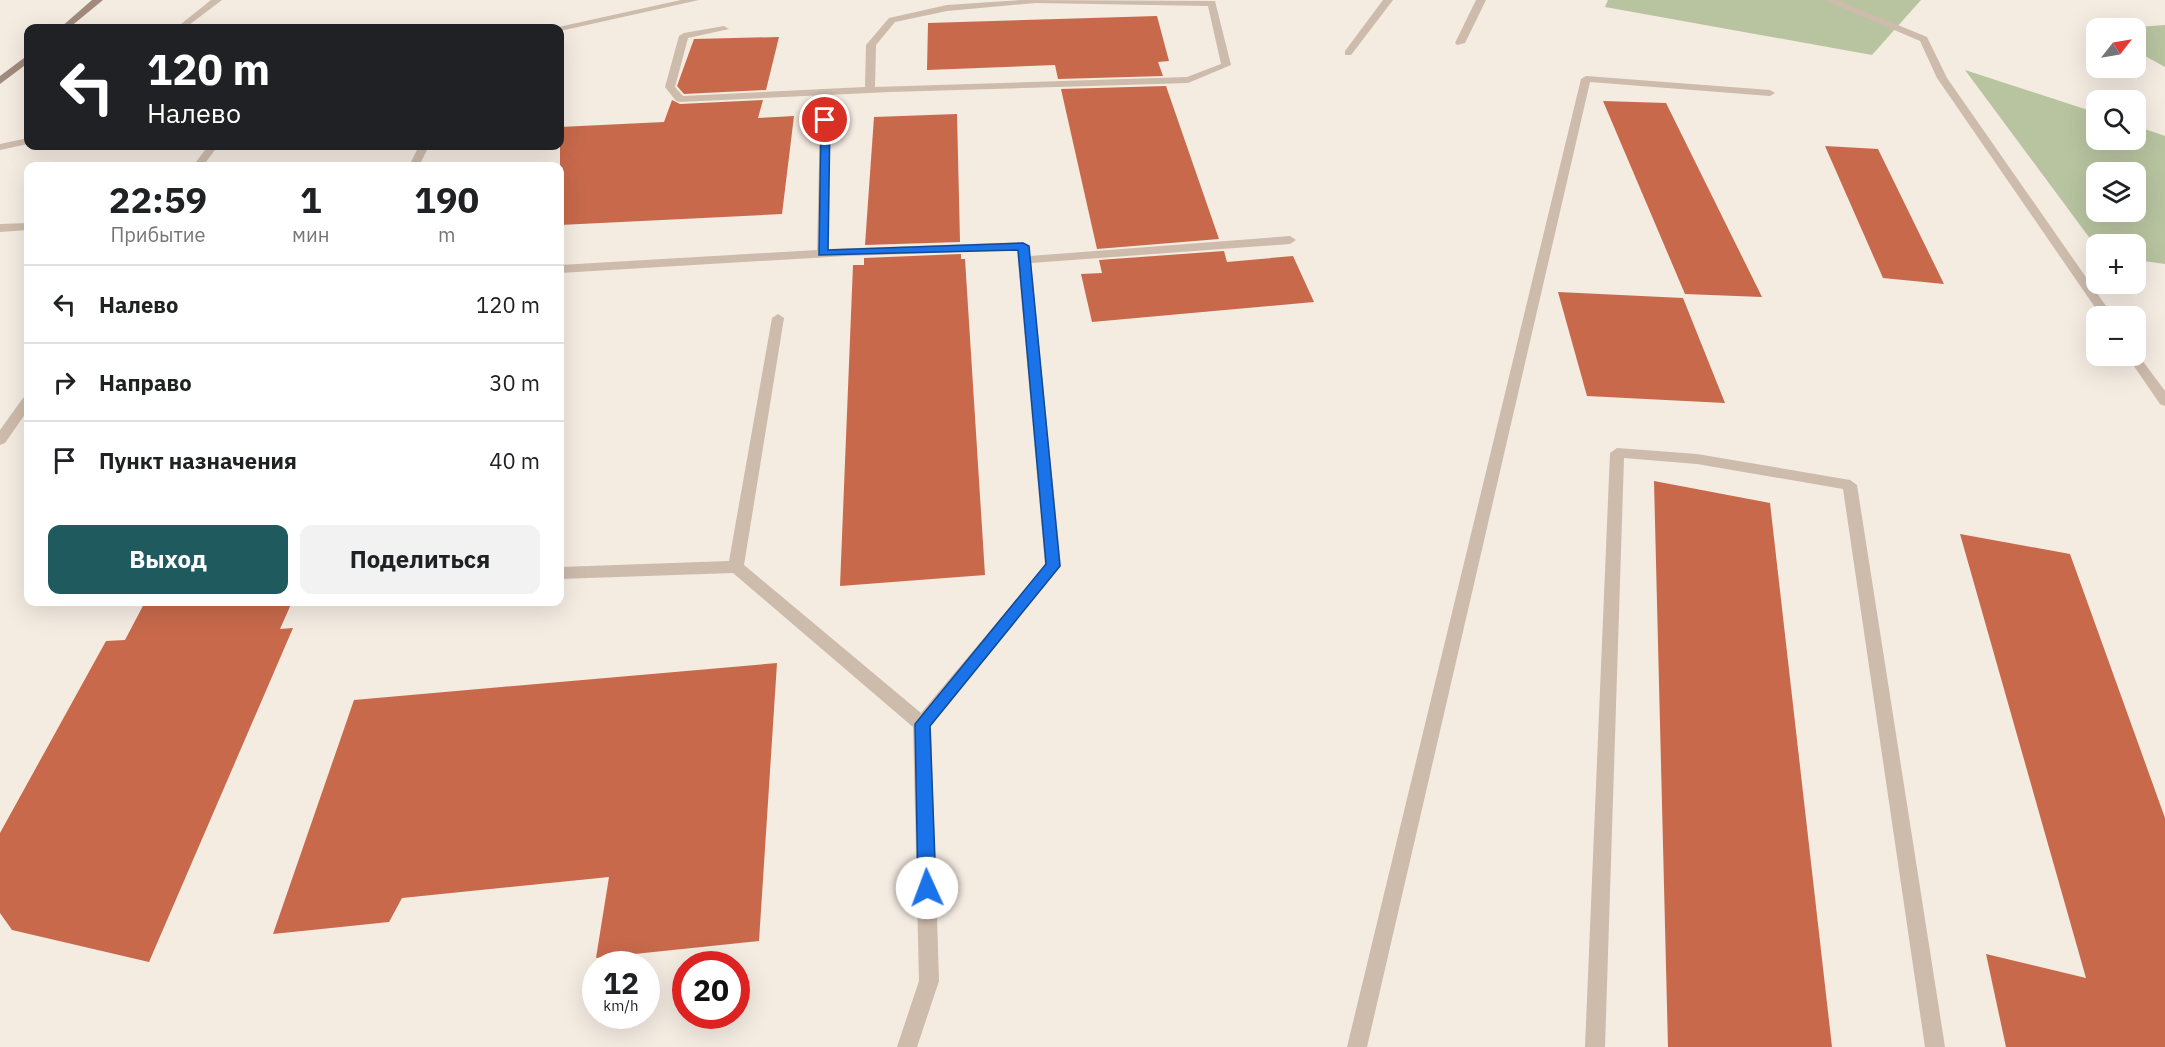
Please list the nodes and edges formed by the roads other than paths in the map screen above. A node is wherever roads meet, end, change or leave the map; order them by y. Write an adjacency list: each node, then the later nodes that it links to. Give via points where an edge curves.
1 (98, 0): 8 (street)
2 (217, 0): 9 (lane)
3 (694, 0): 10 (lane)
4 (1388, 0): 13 (lane)
5 (1481, 0): 12 (lane)
6 (1829, 0): 27 (lane, via 1924,39 1942,78)
7 (1032, 1): 16 (lane, via 947,8 892,21 871,45); 16 (lane, via 1212,3 1226,65 1188,80)
8 (69, 24)
9 (185, 24)
10 (564, 27)
11 (724, 29): 16 (lane, via 684,36 670,87 680,99)
12 (1460, 43)
13 (1348, 53)
14 (24, 61): 15 (street)
15 (0, 81)
16 (870, 90)
17 (1770, 93): 37 (lane, via 1586,79)
18 (825, 120): 24 (lane)
19 (24, 142): 20 (lane)
20 (0, 147)
21 (24, 227): 22 (lane)
22 (0, 228)
23 (1290, 240): 25 (lane)
24 (823, 253): 25 (lane, via 1023,246); 26 (lane)
25 (1024, 260): 35 (lane, via 1053,566)
26 (564, 269)
27 (2100, 306)
28 (778, 318): 33 (lane)
29 (2141, 366): 30 (lane)
30 (2165, 401)
31 (24, 407): 32 (lane)
32 (0, 440)
33 (736, 567): 34 (lane); 35 (lane)
34 (564, 573)
35 (922, 724): 36 (lane, via 929,981)
36 (907, 1047)
37 (1357, 1047)
38 (1595, 1047): 39 (lane, via 1617,453 1697,459 1850,485)
39 (1935, 1047)

